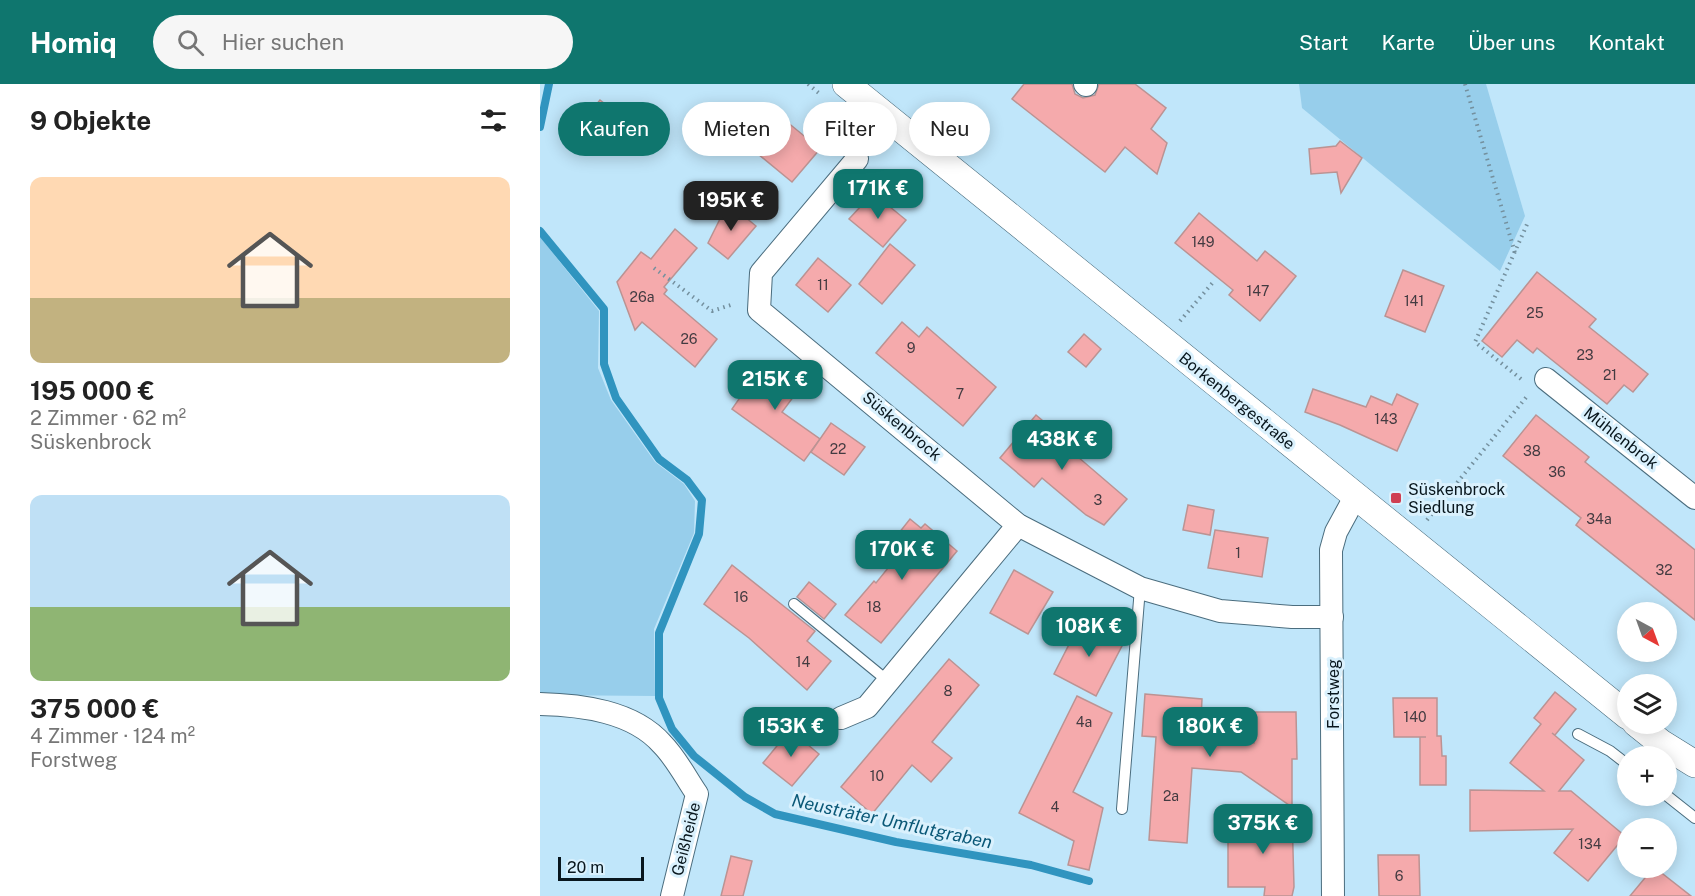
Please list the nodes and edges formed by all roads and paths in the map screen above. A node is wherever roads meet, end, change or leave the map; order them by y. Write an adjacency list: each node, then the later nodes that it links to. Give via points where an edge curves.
1 (846, 84): 9 (street, Borkenbergestraße)
2 (1465, 84): 5 (path)
3 (857, 159): 8 (street, via 761,273)
4 (1528, 222): 5 (path)
5 (1515, 253): 10 (path, via 1475,342)
6 (654, 268): 8 (path, via 712,311)
7 (1215, 280): 9 (path)
8 (760, 296): 13 (street, Süskenbrock, via 759,310)
9 (1163, 341): 11 (street, Borkenbergestraße)
10 (1535, 383): 12 (street, Mühlenbrok); 14 (path)
11 (1355, 496): 14 (street, Borkenbergestraße); 17 (street, Forstweg, via 1331,550)
12 (1695, 498)
13 (1018, 525): 15 (street, Süskenbrock); 18 (street)
14 (1410, 541): 20 (street, Borkenbergestraße)
15 (1140, 588): 17 (street, Süskenbrock, via 1220,611); 27 (lane)
16 (794, 604): 18 (lane)
17 (1332, 617): 30 (street, Forstweg)
18 (889, 682): 21 (street, via 867,707)
19 (540, 704): 29 (street, Geißheide, via 571,705 625,718 662,743 680,768 697,794)
20 (1617, 707)
21 (841, 718)
22 (1578, 734): 24 (lane)
23 (1650, 734): 25 (street)
24 (1617, 756)
25 (1695, 764)
26 (1677, 804): 28 (lane)
27 (1122, 809)
28 (1695, 818)
29 (672, 896)
30 (1333, 896)

